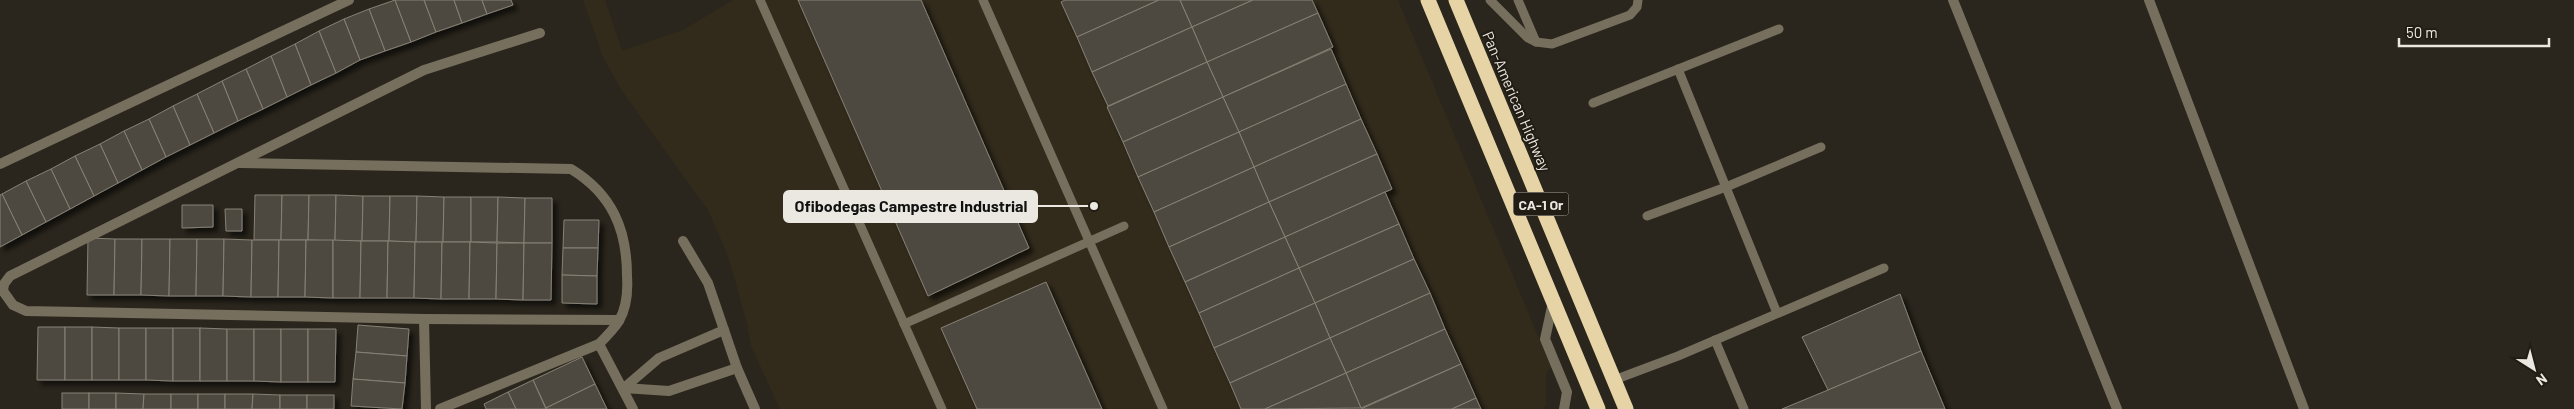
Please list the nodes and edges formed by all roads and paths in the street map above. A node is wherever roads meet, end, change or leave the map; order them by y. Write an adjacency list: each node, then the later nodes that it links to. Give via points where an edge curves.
1 (349, 0): 18 (street)
2 (760, 0): 29 (lane)
3 (983, 0): 23 (lane)
4 (1428, 0): 25 (highway, CA-1 Or)
5 (1456, 0): 34 (highway, Pan-American Highway / CA-1 Or)
6 (1490, 0): 13 (lane)
7 (1518, 0): 13 (lane)
8 (1638, 0): 13 (lane, via 1630,16 1552,44)
9 (1953, 0): 46 (street)
10 (2149, 0): 47 (street)
11 (1779, 29): 14 (lane)
12 (540, 33): 17 (street, via 424,70)
13 (1536, 42)
14 (1678, 69): 15 (lane); 19 (lane)
15 (1593, 103)
16 (1821, 147): 19 (lane)
17 (237, 163): 27 (street, via 10,276 3,287 5,296 13,305 26,311); 28 (street, via 571,169 590,181 602,195 624,236 628,293)
18 (0, 164)
19 (1726, 187): 20 (lane); 26 (lane)
20 (1647, 216)
21 (1124, 226): 23 (lane)
22 (683, 240): 30 (street, via 708,283)
23 (1089, 242): 29 (lane); 41 (lane)
24 (1884, 268): 26 (lane)
25 (1553, 301): 42 (street, via 1545,339 1567,392); 43 (highway, CA-1 Or)
26 (1777, 313): 31 (lane)
27 (424, 319): 28 (street); 36 (street)
28 (620, 320): 32 (street)
29 (904, 324): 40 (lane)
30 (724, 330): 33 (street); 35 (street, via 659,358)
31 (1715, 340): 34 (lane); 45 (lane)
32 (598, 344): 35 (street); 37 (street)
33 (737, 368): 35 (street, via 669,391); 39 (street)
34 (1614, 380): 44 (highway, Pan-American Highway / CA-1 Or)
35 (624, 388): 38 (street)
36 (426, 409)
37 (440, 409)
38 (633, 409)
39 (755, 409)
40 (942, 409)
41 (1163, 409)
42 (1564, 409)
43 (1598, 409)
44 (1626, 409)
45 (1744, 409)
46 (2117, 409)
47 (2304, 409)

